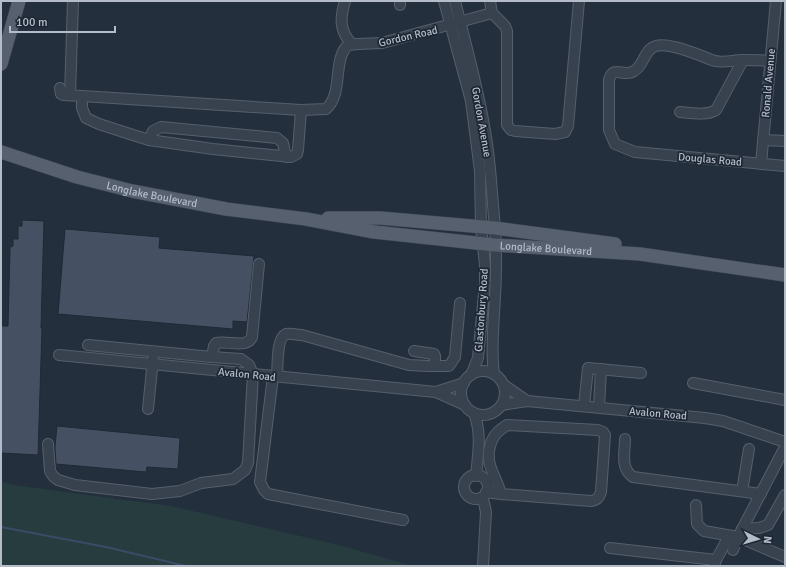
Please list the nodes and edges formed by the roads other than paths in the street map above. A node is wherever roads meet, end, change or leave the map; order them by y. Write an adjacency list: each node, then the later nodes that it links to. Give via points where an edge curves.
1 (19, 1): 14 (main road)
2 (73, 1): 16 (street)
3 (345, 1): 11 (street, via 342,27 344,35)
4 (444, 1): 10 (street, Gordon Avenue)
5 (455, 1): 10 (street, Gordon Avenue)
6 (490, 1): 9 (street)
7 (579, 1): 9 (street, via 568,126 565,132 560,134 515,131 508,128 507,31)
8 (776, 1): 13 (street, Ronald Avenue)
9 (492, 13): 10 (street, Gordon Road)
10 (455, 24): 11 (street, Gordon Road, via 382,43); 28 (street, Gordon Avenue, via 474,122 481,186); 29 (street, Gordon Avenue, via 479,98 486,138)
11 (352, 44): 18 (street, via 342,53 332,103 326,109)
12 (743, 60): 13 (street); 19 (street, via 716,110 712,113); 25 (street, Douglas Road, via 718,62 678,48 654,46 634,71 613,73 609,80 609,130 615,144 635,152)
13 (770, 61): 21 (street, Ronald Avenue)
14 (1, 64)
15 (60, 88): 16 (street, via 61,94)
16 (70, 95): 17 (street)
17 (82, 96): 18 (street); 20 (street, via 82,108 86,118)
18 (301, 110): 24 (street, via 298,150 294,156)
19 (680, 112)
20 (149, 140): 24 (street); 24 (street, via 153,131 161,127 278,138 283,143)
21 (763, 140): 22 (street); 25 (street, Ronald Avenue)
22 (785, 141)
23 (1, 152): 27 (main road, Longlake Boulevard, via 77,177 132,191 226,209)
24 (286, 157)
25 (761, 164): 26 (street, Douglas Road)
26 (785, 166)
27 (306, 219): 28 (main road, Longlake Boulevard, via 380,218); 30 (main road, Longlake Boulevard, via 374,232)
28 (481, 227): 29 (main road, Longlake Boulevard); 30 (street, Gordon Avenue)
29 (495, 228): 30 (street, Gordon Avenue); 32 (main road, Longlake Boulevard)
30 (489, 244): 33 (main road, Longlake Boulevard, via 640,254); 44 (street, Glastonbury Road, via 495,301 492,342); 46 (street, Glastonbury Road, via 478,358)
31 (259, 264): 39 (street, via 251,340 246,344 216,343)
32 (785, 271)
33 (785, 275)
34 (460, 303): 41 (street, via 455,357 449,366)
35 (88, 345): 36 (street)
36 (154, 351): 39 (street); 40 (street)
37 (414, 351): 41 (street, via 434,354)
38 (59, 355): 40 (street, Avalon Road)
39 (212, 357): 43 (street, via 241,359 249,365)
40 (153, 364): 43 (street, Avalon Road); 58 (street)
41 (435, 366): 47 (street, via 409,365 302,335 287,334 282,338 280,345)
42 (602, 369): 45 (street); 56 (street, via 588,368); 57 (street)
43 (253, 374): 47 (street, Avalon Road); 64 (street, via 248,463 245,470 233,479 201,483 180,491 152,494 75,485 53,476 50,471)
44 (494, 374): 46 (street, via 482,371); 50 (street)
45 (642, 374)
46 (471, 375): 48 (street)
47 (275, 376): 51 (street, Avalon Road); 74 (street, via 260,482 264,490 268,494)
48 (464, 383): 51 (street, Avalon Road); 55 (street, via 461,394)
49 (693, 383): 52 (street)
50 (504, 386): 53 (street); 54 (street, via 505,399)
51 (436, 392): 55 (street, Avalon Road)
52 (785, 400)
53 (527, 401): 54 (street); 56 (street, Avalon Road)
54 (502, 405): 60 (street)
55 (464, 406): 59 (street)
56 (584, 406): 57 (street, Avalon Road)
57 (599, 408): 63 (street, Avalon Road, via 723,421)
58 (148, 409)
59 (474, 413): 60 (street); 61 (street)
60 (492, 414): 61 (street, via 482,427)
61 (480, 437): 67 (street)
62 (625, 439): 68 (street, via 624,463 626,472 633,477)
63 (785, 442)
64 (48, 444)
65 (785, 447): 70 (street)
66 (749, 449): 68 (street)
67 (476, 476): 71 (street, via 486,481 487,489); 71 (street, via 469,478 464,484 465,492 470,498 478,499)
68 (742, 491): 70 (street)
69 (501, 494): 69 (street, via 596,500 601,492 605,435 598,430 507,425 498,430 492,438 488,456); 71 (street)
70 (761, 494): 75 (street)
71 (484, 495): 80 (street, via 486,512)
72 (785, 495): 75 (street, via 768,525)
73 (696, 505): 75 (street, via 697,524 704,531)
74 (403, 520)
75 (736, 534): 77 (street); 78 (street); 79 (street)
76 (610, 548): 79 (street)
77 (733, 550)
78 (785, 557)
79 (715, 563)
80 (483, 566)

